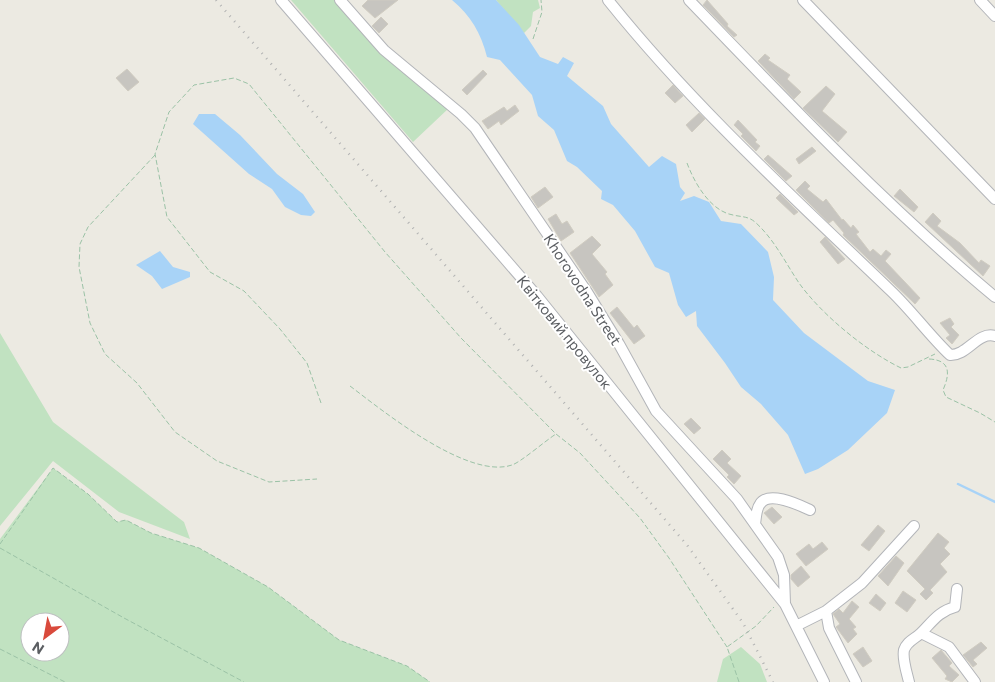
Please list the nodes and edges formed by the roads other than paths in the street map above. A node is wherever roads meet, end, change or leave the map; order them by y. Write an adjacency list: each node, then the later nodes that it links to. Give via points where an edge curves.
1 (281, 0): 15 (street, Квітковий провулок, via 537,296)
2 (340, 0): 12 (street, Khorovodna Street, via 384,50 475,128 587,292 656,411 737,499)
3 (608, 0): 10 (street, via 730,136 892,292 950,355 957,355 984,336)
4 (689, 0): 9 (street, via 767,82)
5 (803, 0): 8 (street)
6 (980, 0): 7 (street)
7 (995, 16)
8 (995, 199)
9 (995, 297)
10 (995, 336)
11 (810, 510): 12 (street, via 772,498 763,500)
12 (755, 524): 15 (street, Khorovodna Street, via 782,567)
13 (914, 526): 16 (street, via 862,583)
14 (957, 589): 18 (street, via 955,607 937,616)
15 (783, 602): 17 (street, Квітковий провулок)
16 (826, 611): 17 (street); 20 (street, via 829,628)
17 (796, 626): 19 (street, Квітковий провулок)
18 (921, 633): 21 (street, via 909,641 904,650); 22 (street, via 949,647)
19 (824, 682)
20 (856, 682)
21 (909, 682)
22 (975, 682)

